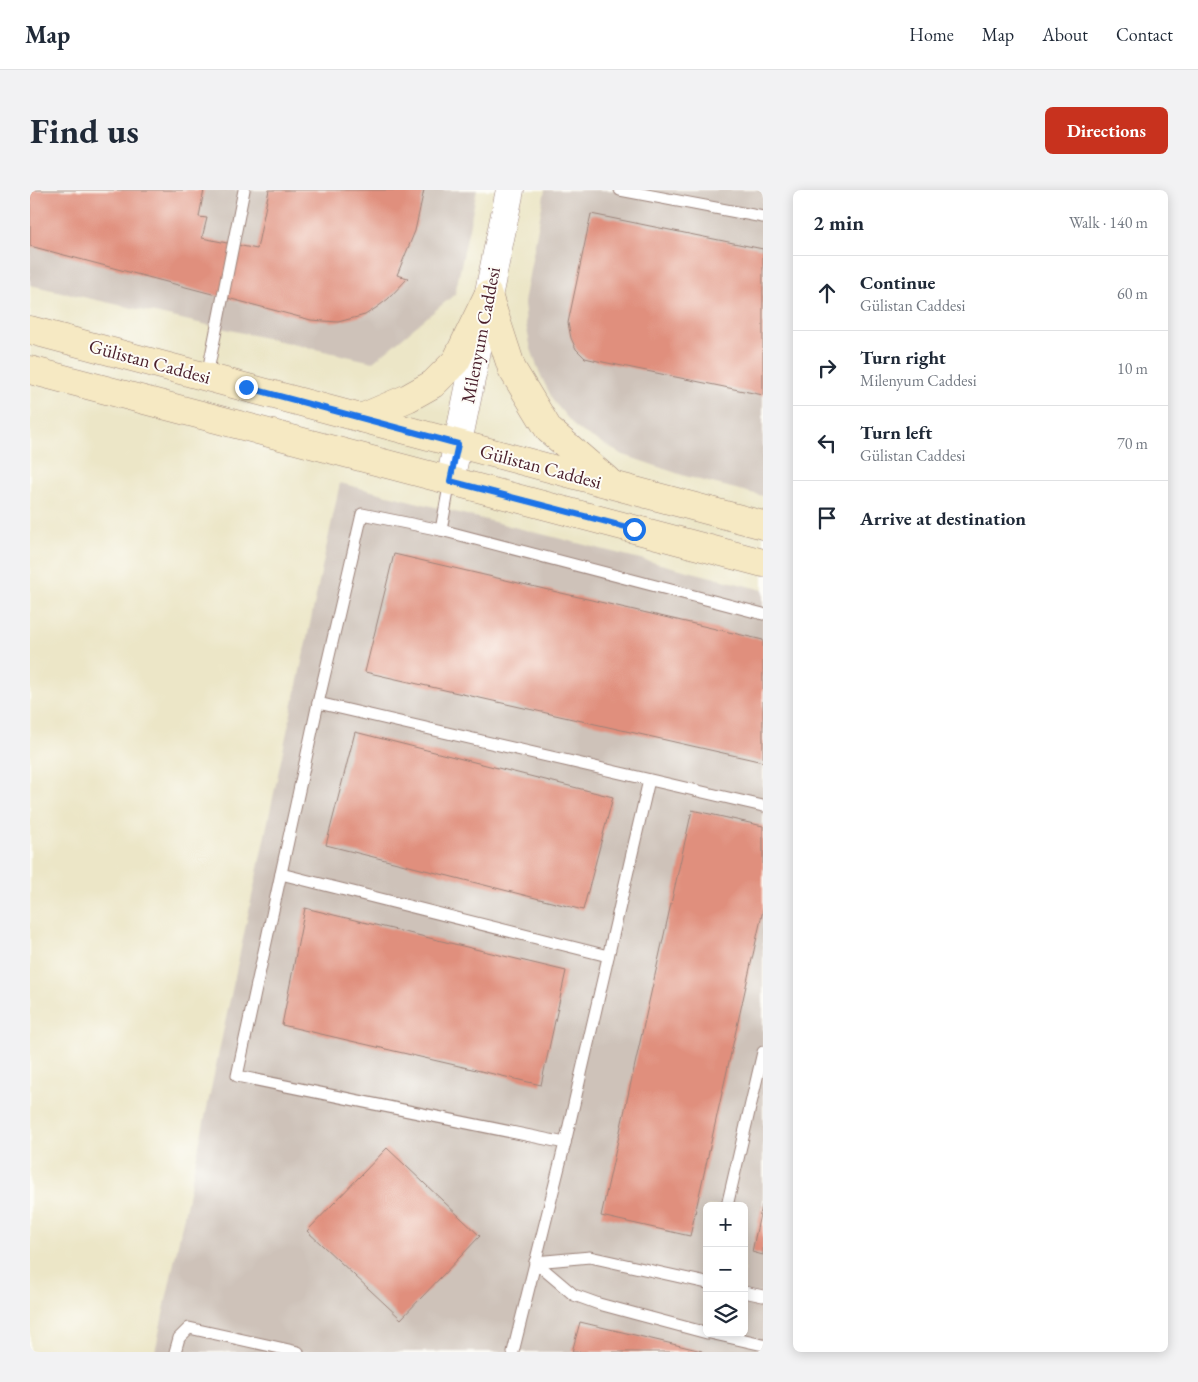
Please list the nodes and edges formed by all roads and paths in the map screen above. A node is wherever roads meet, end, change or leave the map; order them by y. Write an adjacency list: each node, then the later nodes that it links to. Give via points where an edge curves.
1 (244, 190): 8 (lane)
2 (510, 190): 5 (street, Milenyum Caddesi)
3 (620, 190): 4 (lane)
4 (763, 217)
5 (488, 295): 9 (main road, via 456,361 433,384); 10 (street, Milenyum Caddesi); 12 (main road, via 512,369 549,430)
6 (30, 330): 8 (main road, Gülistan Caddesi)
7 (30, 370): 11 (main road, Gülistan Caddesi)
8 (207, 376): 9 (main road, Gülistan Caddesi)
9 (361, 418): 10 (main road, Gülistan Caddesi)
10 (458, 444): 11 (street, Milenyum Caddesi); 12 (main road, Gülistan Caddesi)
11 (450, 481): 14 (lane); 15 (main road, Gülistan Caddesi)
12 (614, 485): 13 (main road, Gülistan Caddesi)
13 (763, 525)
14 (441, 530): 16 (lane); 17 (lane, via 362,514)
15 (763, 563)
16 (763, 614)
17 (318, 703): 18 (lane); 20 (lane)
18 (649, 780): 19 (lane); 21 (lane)
19 (763, 806)
20 (281, 874): 21 (lane); 23 (lane, via 237,1076)
21 (608, 956): 23 (lane)
22 (763, 1052): 24 (lane)
23 (565, 1143): 25 (lane)
24 (728, 1202)
25 (535, 1262): 26 (lane, via 590,1257); 29 (lane, via 574,1295); 34 (lane)
26 (703, 1282)
27 (748, 1293): 28 (lane)
28 (763, 1296)
29 (703, 1332)
30 (726, 1337): 31 (lane)
31 (763, 1345)
32 (175, 1352): 33 (lane, via 178,1338 189,1328)
33 (298, 1352)
34 (513, 1352)

